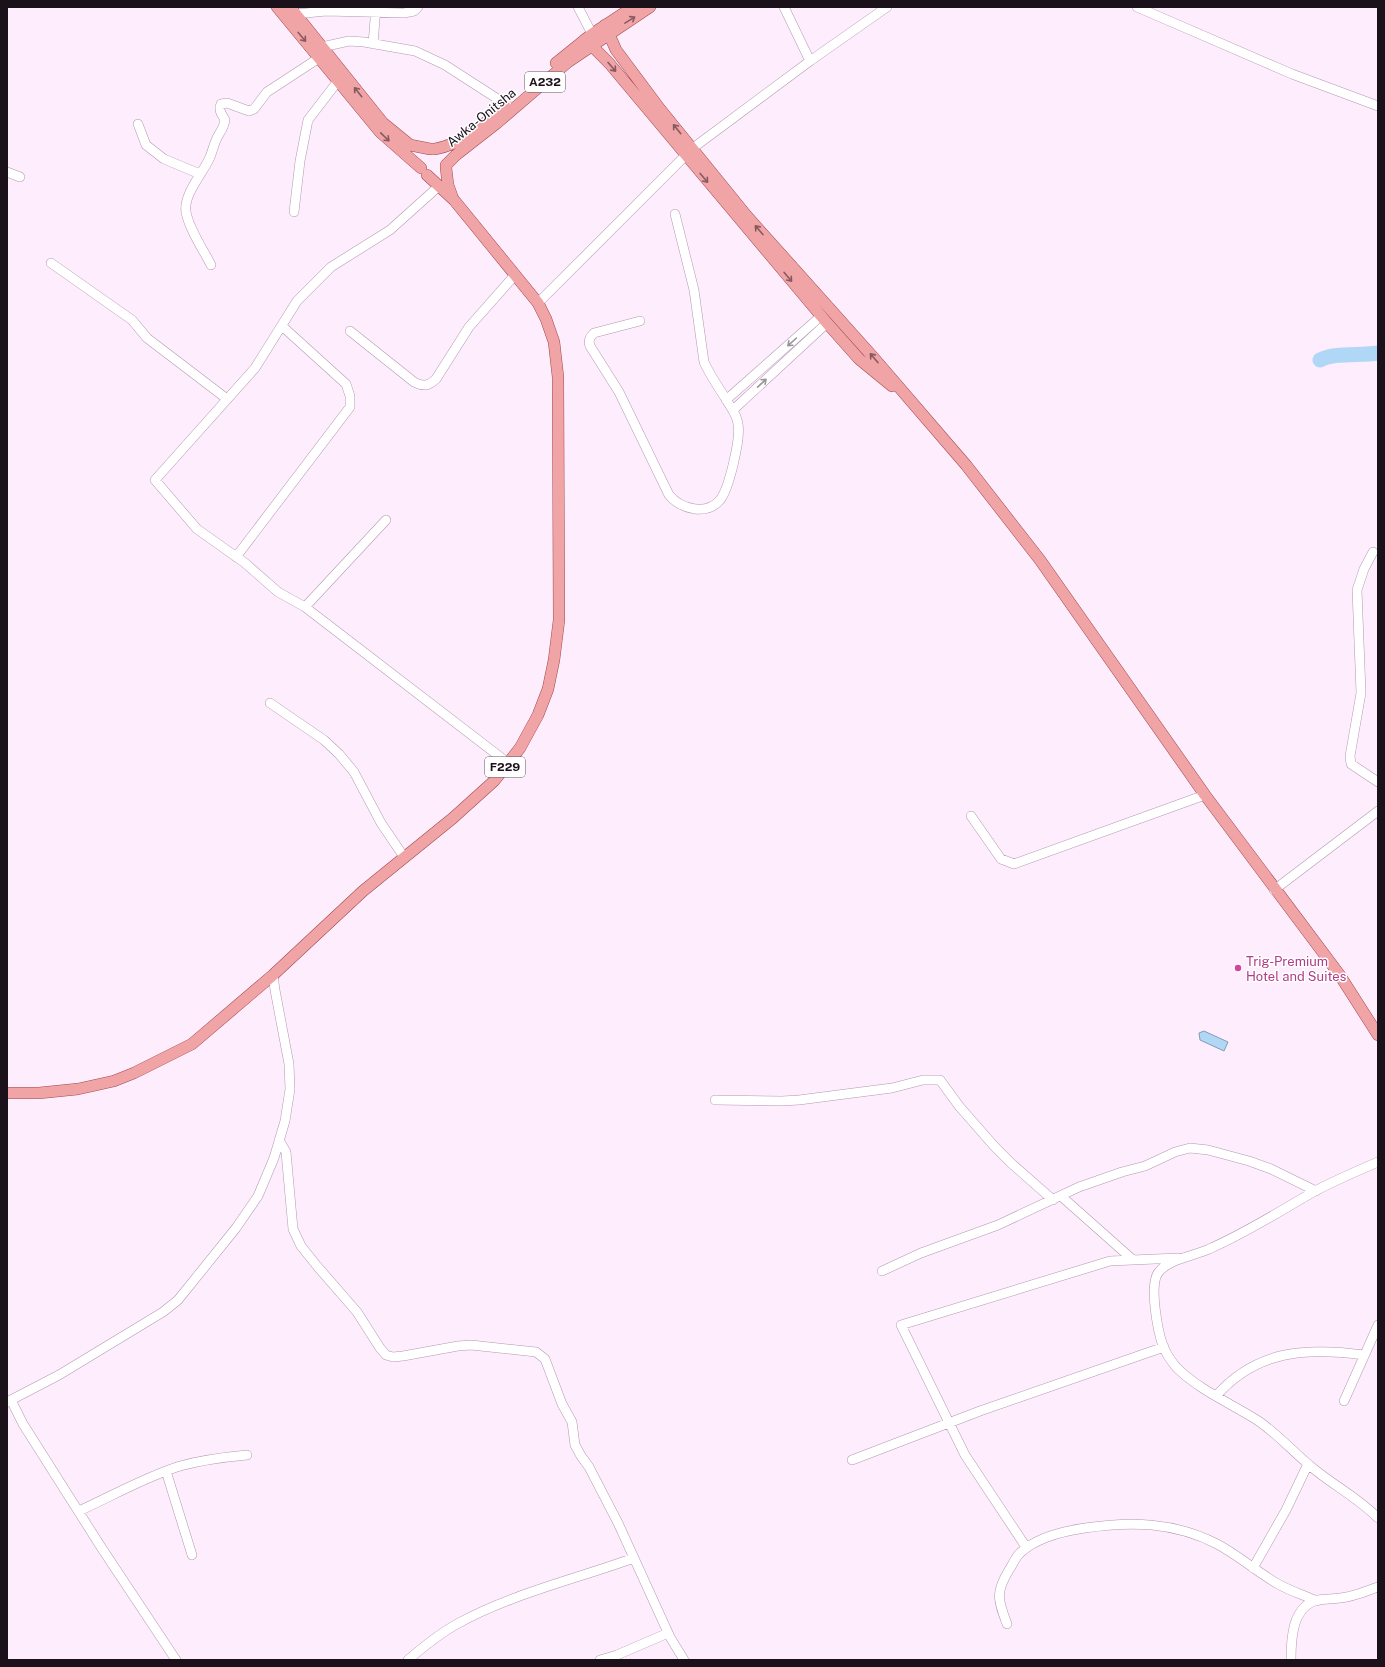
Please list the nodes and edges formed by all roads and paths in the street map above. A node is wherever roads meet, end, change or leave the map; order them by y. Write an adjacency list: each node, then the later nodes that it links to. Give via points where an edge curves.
1 (277, 7): 14 (main road, A232, one-way to 14)
2 (418, 7): 9 (street, via 414,11 404,13)
3 (578, 7): 12 (street)
4 (633, 7): 11 (main road, Awka-Onitsha / A232)
5 (650, 7): 11 (main road, Awka-Onitsha / A232, one-way to 5)
6 (784, 7): 15 (street)
7 (887, 7): 15 (street)
8 (1137, 7): 18 (street, via 1292,74)
9 (375, 9): 10 (street); 13 (street)
10 (293, 11): 14 (main road, A232)
11 (607, 29): 12 (main road, Awka-Onitsha / A232); 21 (main road, one-way to 11, via 624,63)
12 (589, 40): 17 (main road, Awka-Onitsha / A232); 21 (main road, one-way to 21); 22 (main road, Awka-Onitsha / A232, via 568,62)
13 (373, 44): 14 (street, via 348,41); 17 (street, via 415,52 445,65)
14 (320, 52): 16 (main road, A232); 20 (main road, A232, one-way to 14, via 410,145 388,128); 25 (street, via 268,92 254,110 249,111 227,103 221,104 220,112 226,120 224,127)
15 (810, 61): 21 (street)
16 (338, 81): 24 (main road, A232, one-way to 24, via 380,132); 29 (street, via 308,120)
17 (507, 105): 20 (main road, Awka-Onitsha / A232, via 470,135 449,145)
18 (1378, 106)
19 (138, 124): 25 (street, via 146,145 164,159)
20 (432, 149): 22 (main road, via 444,154); 24 (main road, via 422,154 420,159)
21 (689, 152): 34 (street); 35 (main road, one-way to 35); 39 (main road, one-way to 21)
22 (446, 166): 24 (main road, via 444,171 436,176); 28 (main road, F229, via 448,185)
23 (7, 172): 26 (street)
24 (424, 172): 27 (main road, F229)
25 (200, 174): 32 (street, via 186,203 186,212)
26 (20, 177)
27 (440, 186): 28 (main road, F229); 37 (street, via 390,230 331,267 297,301)
28 (454, 200): 33 (main road, F229)
29 (294, 212)
30 (676, 214): 41 (street, via 694,290 704,362)
31 (51, 262): 40 (street, via 132,320 147,338)
32 (211, 265)
33 (515, 275): 34 (main road, F229); 38 (street, via 469,327 436,379 429,385 422,386 414,382)
34 (538, 303): 48 (main road, F229, via 554,342 558,377 559,620 548,689 538,715 520,748)
35 (824, 320): 39 (main road, via 873,372); 41 (street, one-way to 41); 42 (street, one-way to 35)
36 (640, 321): 42 (street, via 594,332 589,341 590,346 619,392 669,495 681,506 710,508 720,500 726,490 739,431)
37 (282, 326): 40 (street, via 255,368); 45 (street, via 346,384 350,407)
38 (350, 331)
39 (908, 398): 50 (main road, via 994,500 1040,560)
40 (227, 400): 45 (street, via 155,480 197,529)
41 (726, 400): 42 (street)
42 (733, 410)
43 (386, 520): 46 (street)
44 (1373, 552): 49 (street, via 1357,590 1361,693 1350,756 1351,764)
45 (236, 556): 46 (street, via 278,592)
46 (305, 607): 48 (street)
47 (270, 702): 53 (street, via 324,740 339,754 354,772 374,811)
48 (508, 763): 53 (main road, F229, via 488,786 453,818)
49 (1378, 782)
50 (1205, 795): 52 (street, via 1014,864 1001,859); 54 (main road)
51 (1378, 811): 54 (street)
52 (971, 816)
53 (404, 857): 55 (main road, F229)
54 (1274, 890): 56 (main road, via 1339,974)
55 (273, 974): 57 (main road, F229, via 192,1044 134,1073 114,1081 78,1089); 59 (street, via 289,1064 290,1089)
56 (1378, 1035)
57 (7, 1093)
58 (715, 1100): 62 (street, via 799,1100 892,1088 923,1080 940,1080 994,1146 1011,1163)
59 (279, 1140): 70 (street, via 258,1196 236,1228 178,1300 163,1312 59,1375); 81 (street, via 286,1152 293,1229 301,1246 354,1308 386,1355 403,1356 471,1345 536,1352 545,1359 562,1404 572,1422 575,1445 589,1467)
60 (1378, 1162): 61 (street)
61 (1316, 1191): 62 (street, via 1249,1161 1214,1151 1190,1148 1145,1166 1078,1187); 63 (street, via 1246,1231 1209,1249)
62 (1057, 1198): 64 (street); 65 (street, via 998,1225 921,1253)
63 (1185, 1257): 64 (street); 67 (street, via 1163,1268 1155,1279 1156,1309)
64 (1132, 1259): 72 (street, via 1110,1262 901,1325)
65 (882, 1271)
66 (1378, 1325): 68 (street)
67 (1164, 1347): 69 (street, via 1176,1366); 72 (street)
68 (1364, 1355): 69 (street, via 1331,1351 1283,1354 1244,1370); 71 (street)
69 (1216, 1396): 75 (street, via 1278,1435 1293,1453)
70 (9, 1401): 77 (street)
71 (1344, 1401)
72 (948, 1423): 74 (street); 79 (street, via 965,1456)
73 (247, 1454): 76 (street, via 210,1459)
74 (852, 1460)
75 (1308, 1464): 78 (street, via 1364,1504); 82 (street, via 1286,1510)
76 (166, 1471): 77 (street); 80 (street)
77 (79, 1511): 87 (street)
78 (1378, 1518)
79 (1026, 1547): 82 (street, via 1074,1530 1107,1525 1164,1526 1217,1544); 85 (street, via 1016,1557 999,1588 999,1600)
80 (192, 1555)
81 (634, 1558): 86 (street); 88 (street, via 496,1605 444,1632)
82 (1253, 1568): 84 (street, via 1278,1584)
83 (1378, 1587): 84 (street, via 1340,1598)
84 (1317, 1601): 91 (street, via 1306,1606 1297,1619 1292,1633)
85 (1007, 1624)
86 (668, 1633): 89 (street); 90 (street)
87 (176, 1660)
88 (408, 1660)
89 (600, 1660)
90 (684, 1660)
91 (1291, 1660)

